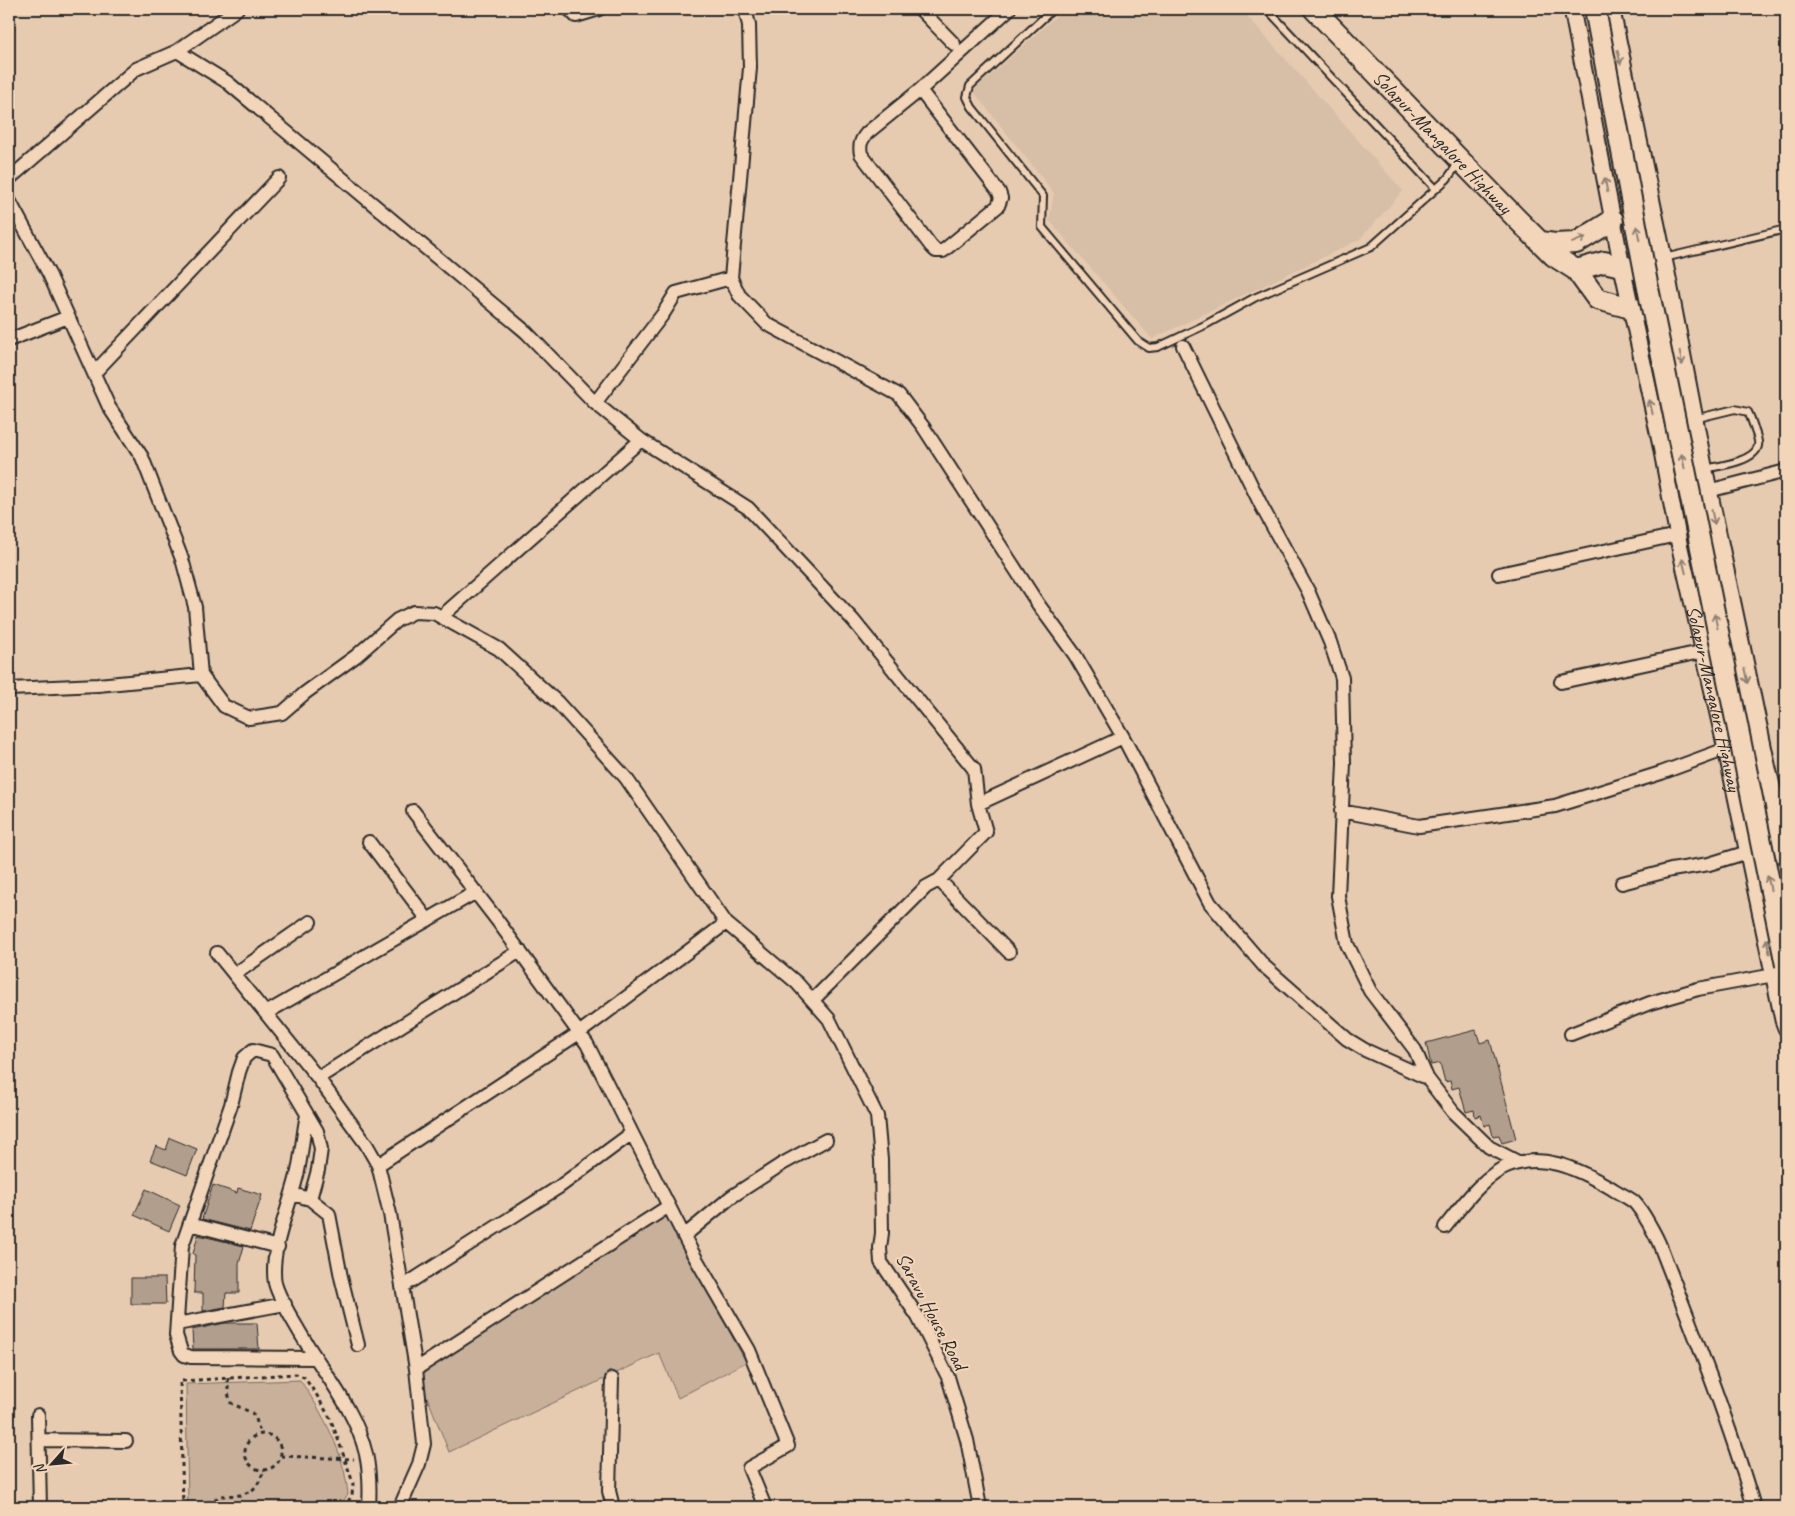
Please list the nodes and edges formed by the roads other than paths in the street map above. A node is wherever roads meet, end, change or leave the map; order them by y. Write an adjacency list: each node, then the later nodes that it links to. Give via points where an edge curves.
1 (569, 9): 2 (street, via 576,16)
2 (600, 9)
3 (745, 9): 27 (street, via 749,25 750,68)
4 (920, 9): 13 (street)
5 (1009, 9): 15 (street)
6 (1053, 9): 19 (lane, via 970,86 967,97 1043,196 1042,227 1138,341 1148,348 1158,347 1254,298 1371,246)
7 (1267, 9): 19 (lane)
8 (1314, 9): 16 (highway, Solapur-Mangalore Highway)
9 (1572, 9): 21 (street, one-way to 9)
10 (1595, 9): 65 (highway, one-way to 10, bridge)
11 (1610, 9): 25 (highway, one-way to 25)
12 (234, 10): 14 (street)
13 (954, 44)
14 (177, 52): 17 (street, via 136,69); 34 (street, via 227,82 526,332)
15 (920, 90): 15 (street, via 867,133 860,148 861,154 931,246 936,251 943,251 998,206 1001,198)
16 (1461, 160): 19 (lane); 23 (highway, Solapur-Mangalore Highway)
17 (9, 178)
18 (279, 178): 33 (street)
19 (1436, 189)
20 (9, 200): 29 (street)
21 (1613, 220): 23 (highway, one-way to 21, via 1576,243); 24 (street)
22 (1786, 229): 25 (lane)
23 (1540, 242): 26 (highway, Solapur-Mangalore Highway)
24 (1622, 267): 25 (highway); 26 (highway, via 1604,262); 28 (street, Solapur-Mangalore Highway)
25 (1663, 267): 30 (highway)
26 (1576, 270): 28 (highway, Solapur-Mangalore Highway, via 1597,299)
27 (731, 278): 34 (street, via 676,293); 47 (street, via 739,295 767,324 898,395 934,443 1038,604 1075,655)
28 (1630, 308): 30 (highway, Solapur-Mangalore Highway); 40 (street, Solapur-Mangalore Highway, one-way to 28)
29 (68, 317): 31 (street); 33 (street)
30 (1673, 319): 35 (highway, one-way to 35)
31 (9, 340)
32 (1183, 346): 51 (street, via 1262,507 1308,591 1330,642 1342,678 1344,763)
33 (94, 373): 44 (street, via 110,407 142,457 182,559 195,607)
34 (595, 403): 36 (street)
35 (1693, 420): 37 (highway); 37 (lane, via 1735,409 1748,412 1759,444 1751,456)
36 (641, 440): 42 (street); 49 (street, via 748,508 853,620 974,769)
37 (1702, 469): 39 (highway)
38 (1786, 471): 39 (street)
39 (1708, 491): 52 (highway, one-way to 52, via 1765,767)
40 (1677, 535): 41 (street); 43 (street, Solapur-Mangalore Highway, one-way to 40)
41 (1500, 574)
42 (441, 617): 44 (street, Saravu House Road, via 434,613 414,612 397,620 282,714 249,718 224,706); 61 (street, Saravu House Road, via 499,649 558,704 626,778)
43 (1704, 651): 45 (street); 48 (street, Solapur-Mangalore Highway)
44 (201, 675): 46 (street)
45 (1562, 682)
46 (9, 689)
47 (1123, 738): 49 (street); 73 (street, via 1210,903 1264,966 1347,1039)
48 (1726, 750): 51 (street, via 1555,806 1419,826); 54 (street, Solapur-Mangalore Highway)
49 (978, 804): 56 (street, via 986,832)
50 (413, 811): 58 (street)
51 (1341, 811): 73 (street, via 1338,896 1347,944 1370,990 1416,1050)
52 (1782, 815): 55 (highway)
53 (369, 842): 59 (street)
54 (1748, 852): 57 (street, via 1710,864 1670,870); 65 (street, Solapur-Mangalore Highway, one-way to 54)
55 (1786, 855)
56 (939, 880): 64 (street); 67 (street, via 926,887)
57 (1622, 883)
58 (476, 892): 59 (street); 62 (street)
59 (428, 920): 68 (street)
60 (310, 922): 66 (street)
61 (726, 923): 67 (street, Saravu House Road); 70 (street)
62 (520, 951): 70 (street); 72 (street)
63 (217, 952): 66 (street)
64 (1008, 952)
65 (1780, 970): 69 (street, Solapur-Mangalore Highway); 71 (street, via 1650,1003)
66 (235, 974): 68 (street)
67 (813, 1000): 101 (street, Saravu House Road, via 829,1019 877,1116 881,1160 881,1262 918,1317 948,1377 967,1440)
68 (266, 1013): 72 (street)
69 (1786, 1028)
70 (580, 1033): 75 (street); 78 (street)
71 (1571, 1034)
72 (318, 1078): 78 (street)
73 (1427, 1078): 77 (street, via 1453,1112 1489,1148)
74 (307, 1115): 79 (street); 80 (street, via 317,1131 320,1149); 82 (street, via 272,1055 253,1050 244,1058)
75 (632, 1133): 81 (street); 86 (street, via 559,1187)
76 (826, 1140): 84 (street, via 731,1197)
77 (1518, 1162): 83 (street, via 1499,1170 1472,1194); 102 (street, via 1545,1161 1572,1167 1634,1202 1658,1239 1704,1360)
78 (378, 1165): 86 (street)
79 (292, 1194): 80 (street); 85 (street)
80 (310, 1199): 89 (street, via 329,1214)
81 (669, 1206): 84 (street); 91 (street)
82 (190, 1224): 85 (street); 88 (street, via 182,1246)
83 (1445, 1227)
84 (684, 1236): 100 (street, via 749,1350 788,1446 749,1468)
85 (278, 1247): 87 (street, via 275,1284)
86 (402, 1287): 91 (street)
87 (285, 1304): 88 (street); 90 (street)
88 (177, 1324): 90 (street, via 176,1335 181,1350 191,1357)
89 (358, 1345)
90 (316, 1358): 97 (street, via 358,1430 370,1477)
91 (416, 1369): 98 (street, via 424,1444)
92 (612, 1379): 99 (street, via 609,1491)
93 (38, 1415): 94 (street)
94 (39, 1440): 95 (street); 96 (street)
95 (126, 1441)
96 (40, 1507)
97 (369, 1507)
98 (400, 1507)
99 (613, 1507)
100 (764, 1507)
101 (980, 1507)
102 (1754, 1507)

